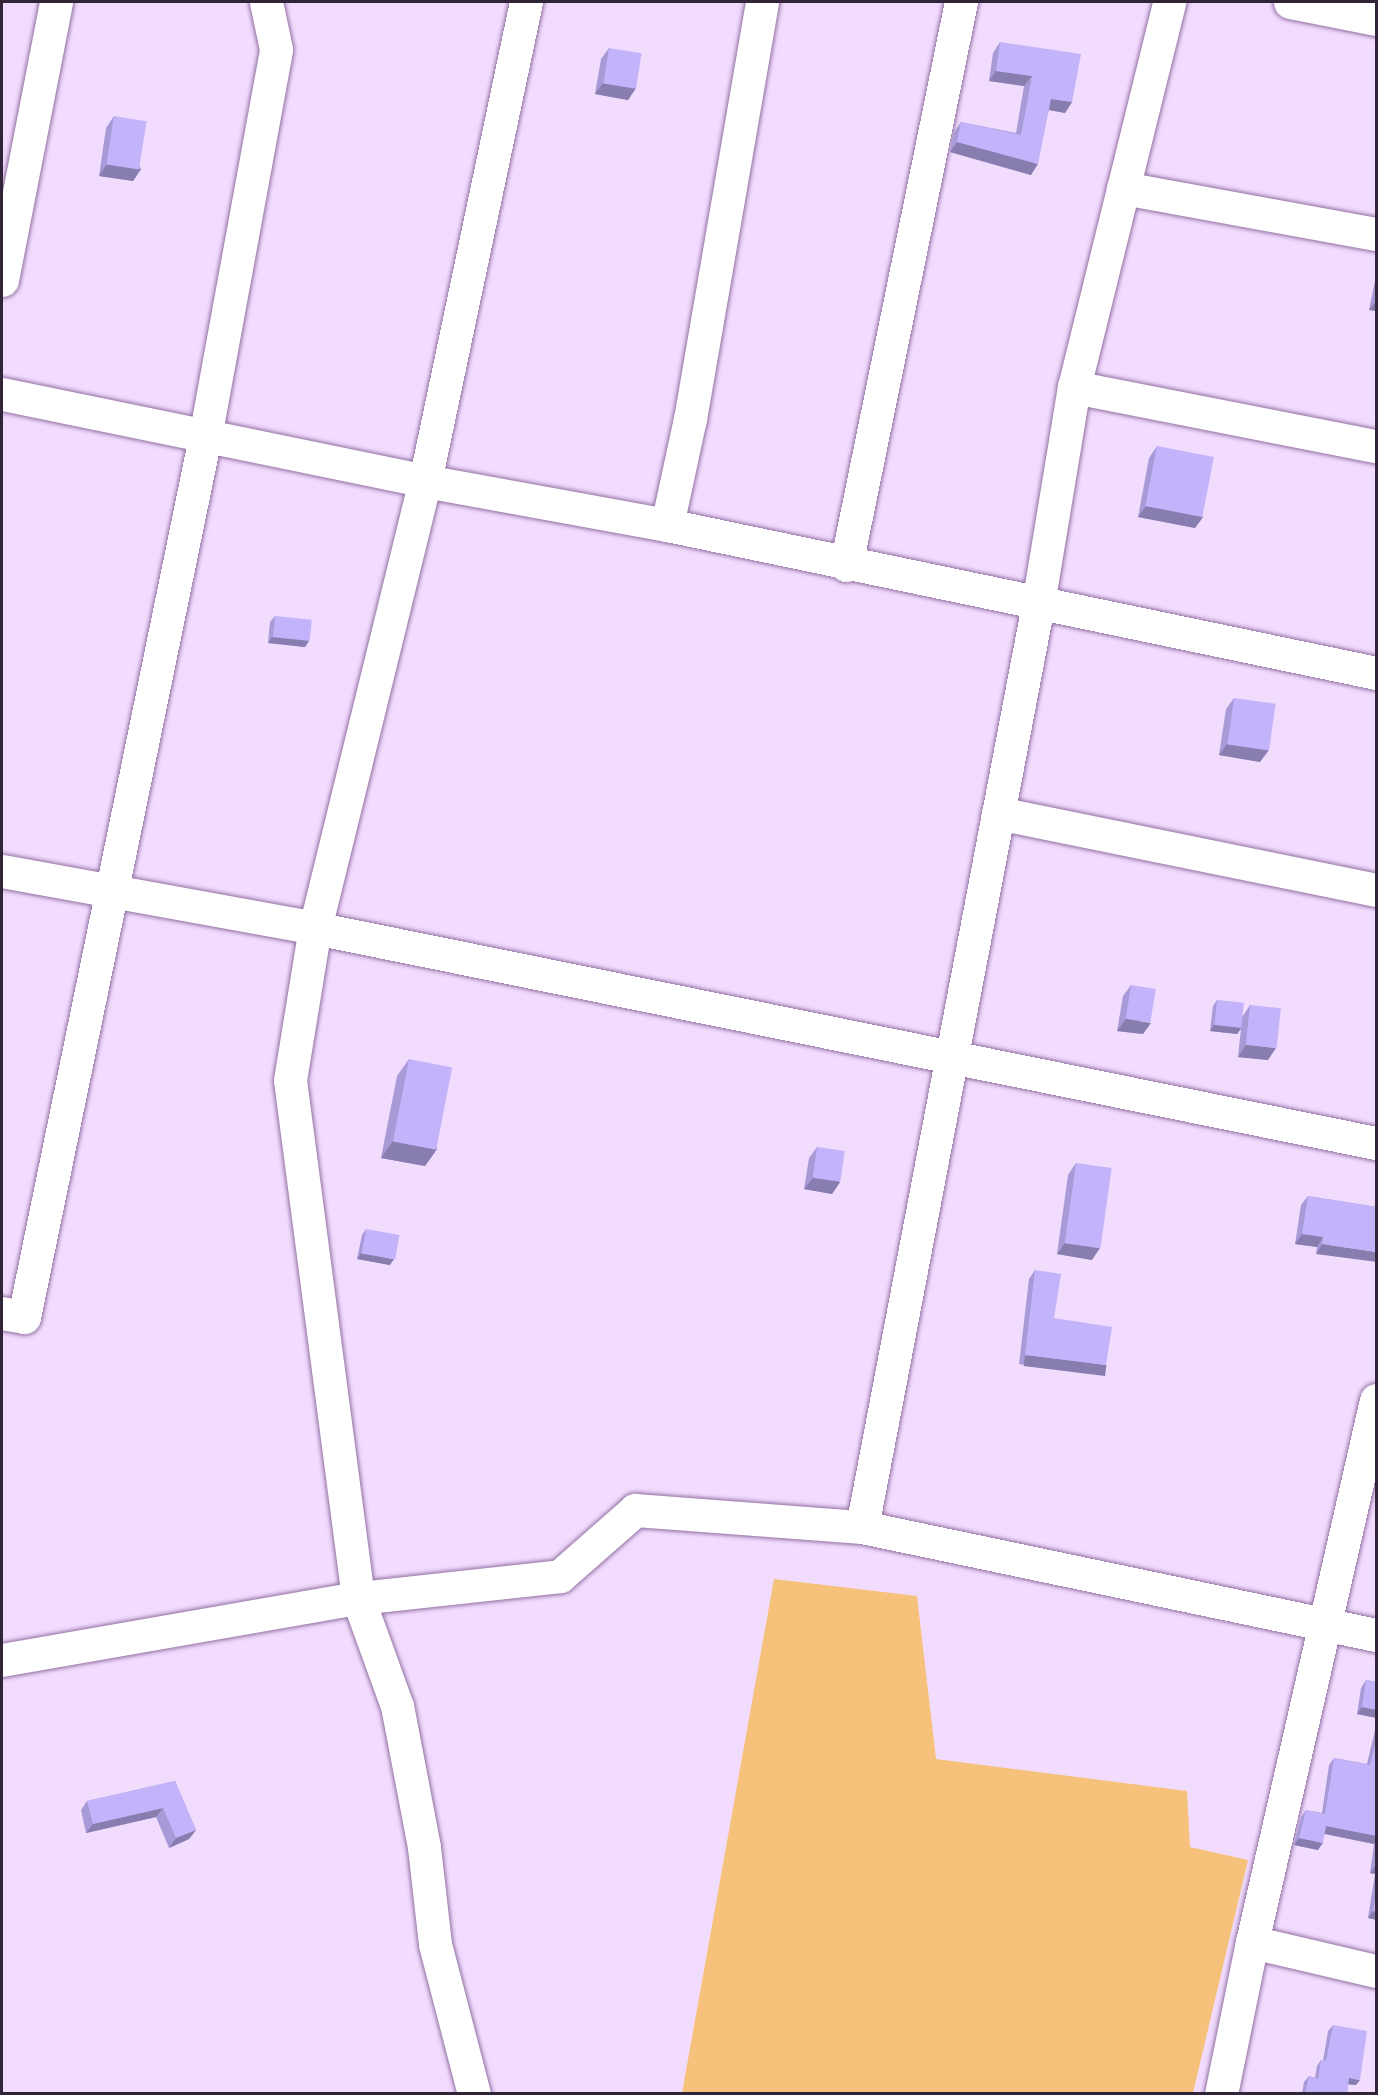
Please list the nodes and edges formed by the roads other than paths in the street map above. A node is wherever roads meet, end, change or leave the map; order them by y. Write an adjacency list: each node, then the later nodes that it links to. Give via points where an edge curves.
1 (57, 2): 13 (street)
2 (266, 2): 10 (street)
3 (286, 2): 10 (street)
4 (526, 2): 18 (street)
5 (762, 2): 19 (street, via 690,419)
6 (961, 2): 20 (street)
7 (1169, 2): 11 (street)
8 (1290, 2): 9 (street)
9 (1377, 20)
10 (276, 49): 16 (street)
11 (1123, 189): 12 (street); 14 (street)
12 (1377, 234)
13 (2, 280)
14 (1074, 387): 17 (street); 21 (street)
15 (2, 394): 16 (street)
16 (205, 437): 18 (street); 25 (street)
17 (1377, 446)
18 (425, 481): 19 (street); 27 (street)
19 (667, 525): 20 (street)
20 (846, 566): 21 (street)
21 (1038, 604): 22 (street); 23 (street)
22 (1377, 673)
23 (998, 813): 26 (street); 28 (street)
24 (2, 871): 25 (street)
25 (112, 890): 27 (street); 30 (street, via 24,1317)
26 (1377, 890)
27 (315, 928): 28 (street); 33 (street, via 290,1080)
28 (951, 1057): 29 (street); 32 (street)
29 (1377, 1143)
30 (2, 1313)
31 (1377, 1400): 34 (street)
32 (862, 1527): 33 (street, via 635,1510 560,1576); 34 (street)
33 (358, 1598): 36 (street); 39 (street, via 397,1706 424,1847 435,1944)
34 (1323, 1624): 35 (street); 37 (street)
35 (1377, 1635)
36 (2, 1659)
37 (1252, 1942): 38 (street); 40 (street)
38 (1377, 1971)
39 (474, 2094)
40 (1221, 2094)

